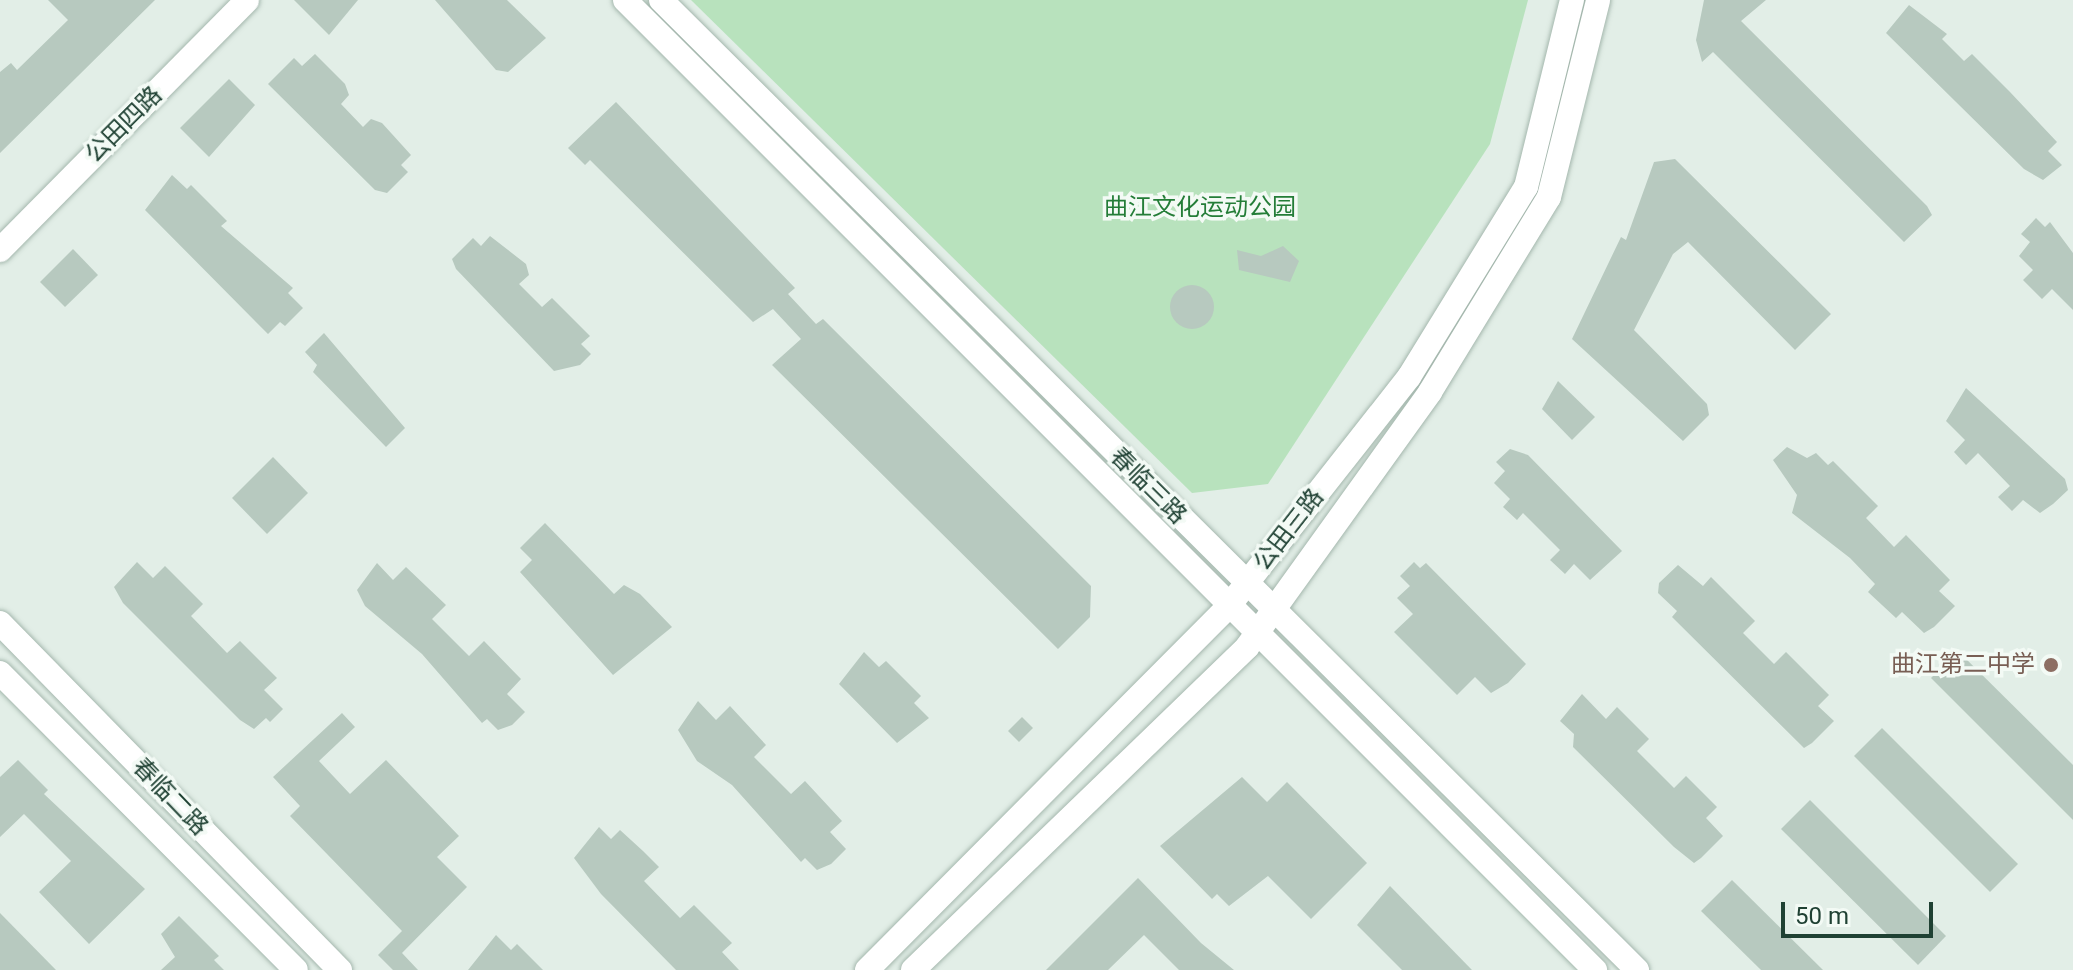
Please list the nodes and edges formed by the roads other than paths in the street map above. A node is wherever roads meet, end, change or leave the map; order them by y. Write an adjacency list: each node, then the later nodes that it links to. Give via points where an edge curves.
1 (247, 0): 6 (street, 公田四路)
2 (625, 0): 8 (street, 春临三路)
3 (661, 0): 7 (street, 春临三路)
4 (1572, 0): 7 (street, 公田三路, via 1526,187 1409,377)
5 (1598, 0): 9 (street, 公田三路, via 1549,197 1430,392)
6 (0, 250)
7 (1247, 584): 8 (street, 公田三路); 9 (street, 春临三路)
8 (1228, 607): 11 (street, 春临三路); 15 (street, 公田三路)
9 (1273, 610): 11 (street, 公田三路); 18 (street, 春临三路)
10 (0, 623): 14 (street, 春临二路)
11 (1257, 635): 16 (street, 公田三路); 17 (street, 春临三路)
12 (0, 673): 13 (street, 春临二路)
13 (296, 970)
14 (340, 970)
15 (867, 970)
16 (913, 970)
17 (1595, 970)
18 (1637, 970)

